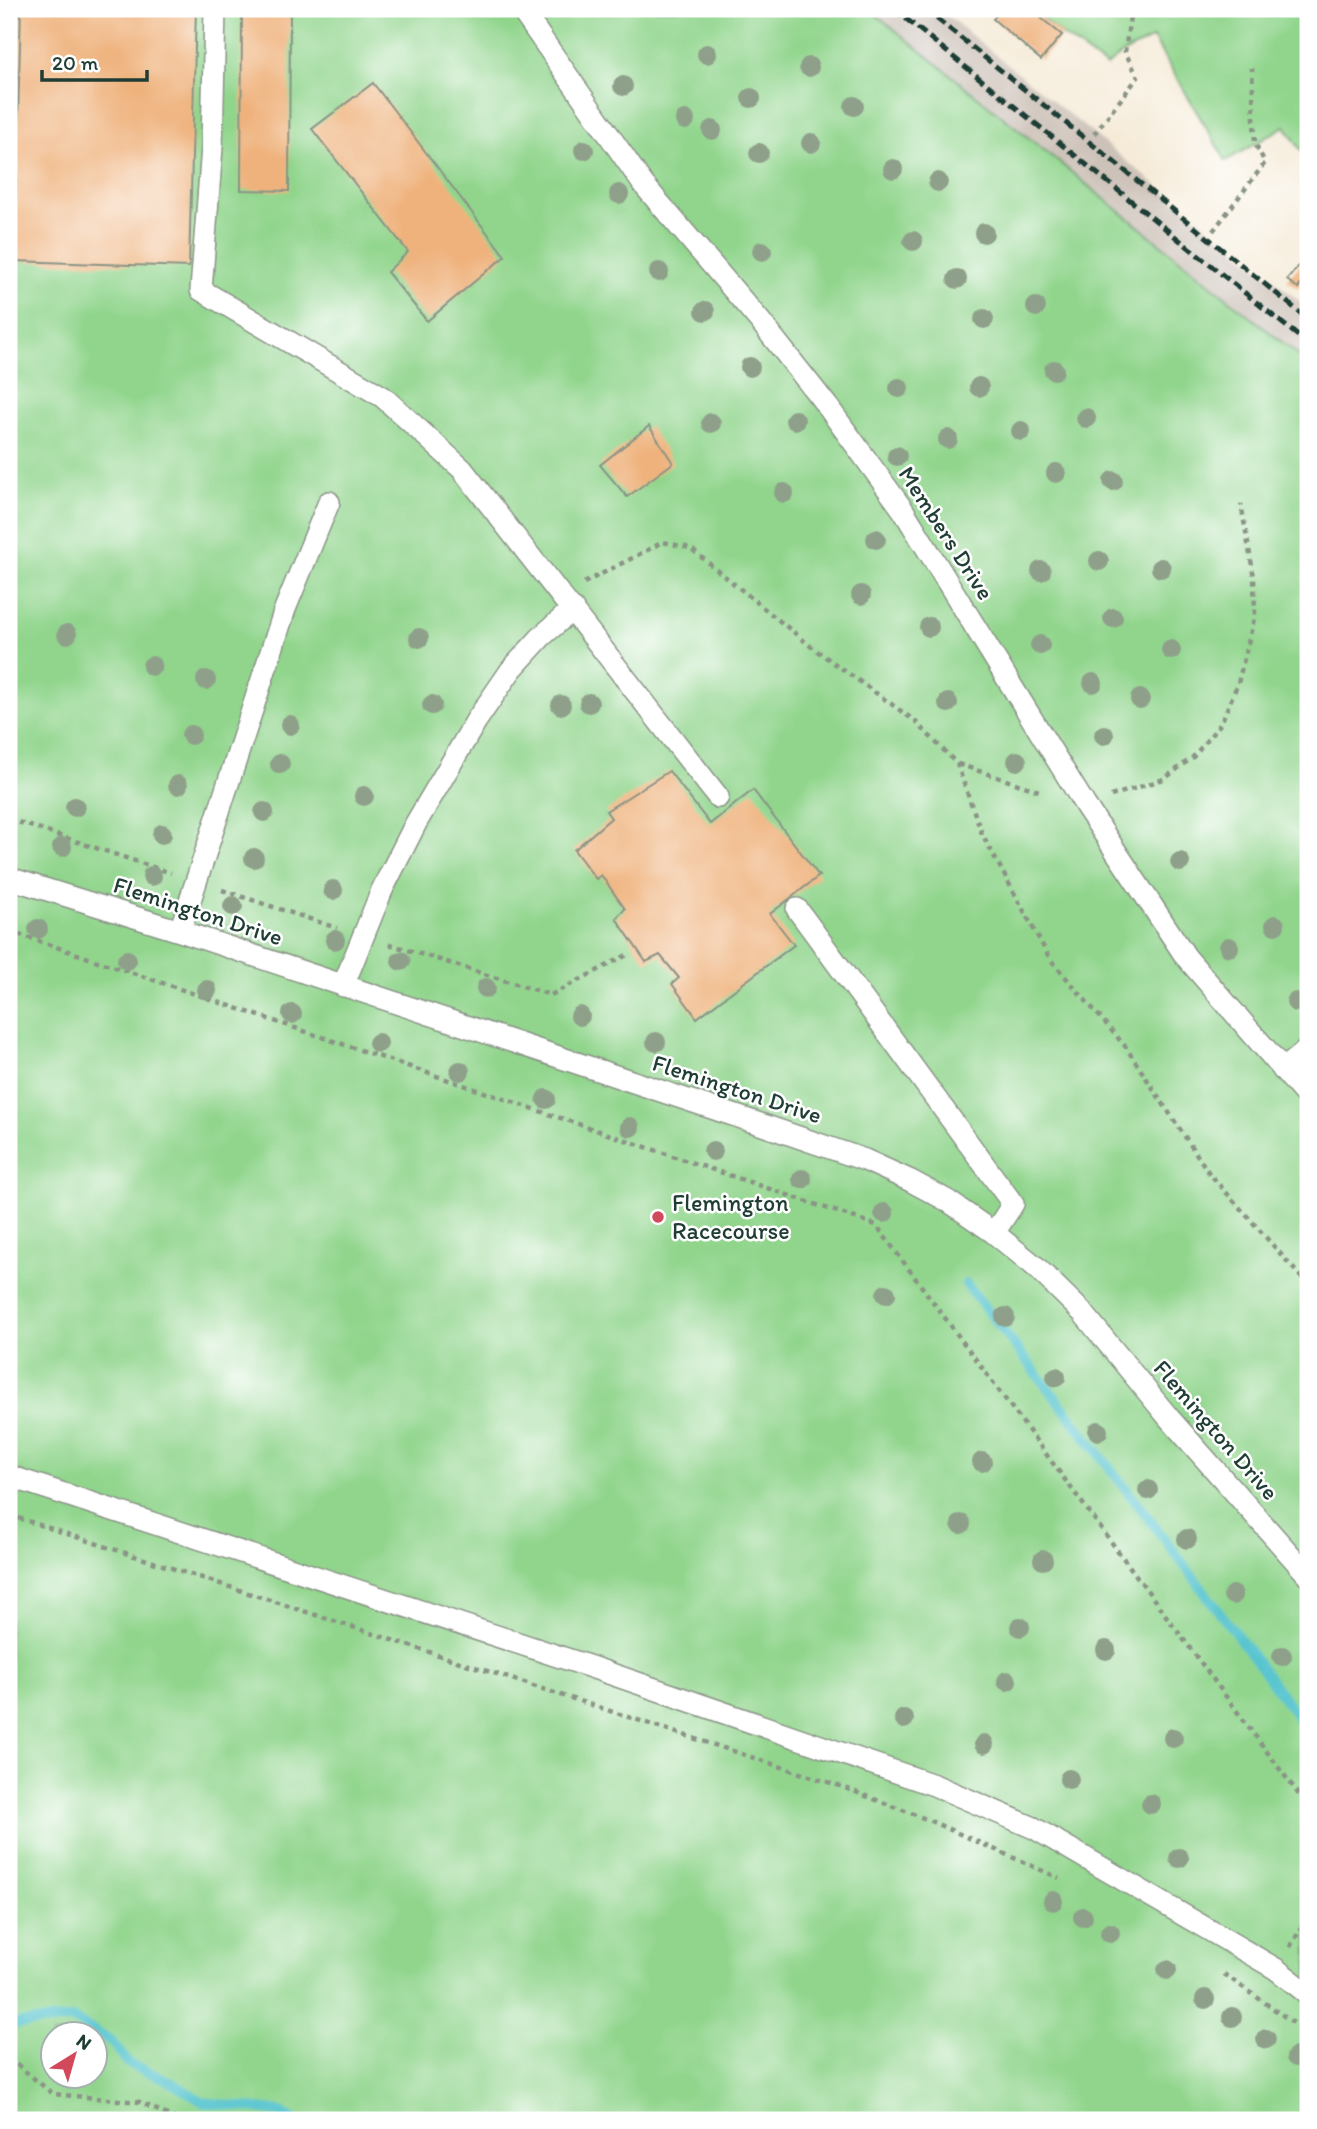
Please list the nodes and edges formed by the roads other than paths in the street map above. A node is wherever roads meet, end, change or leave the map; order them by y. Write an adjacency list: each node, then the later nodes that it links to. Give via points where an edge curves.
1 (215, 9): 4 (lane, via 212,146 201,290 383,397 464,471)
2 (521, 9): 11 (lane, Members Drive, via 643,184 760,321 903,510 1085,805 1186,957)
3 (329, 502): 8 (lane, via 285,609)
4 (567, 602): 5 (lane); 9 (lane, via 475,721 410,834)
5 (718, 797)
6 (9, 878): 8 (lane, Flemington Drive)
7 (797, 909): 13 (lane, via 1013,1204)
8 (180, 931): 9 (lane, Flemington Drive)
9 (343, 985): 13 (lane, Flemington Drive, via 865,1160 948,1201)
10 (1308, 1049): 11 (lane)
11 (1283, 1070): 12 (lane, Members Drive)
12 (1308, 1098)
13 (994, 1233): 15 (lane, Flemington Drive, via 1083,1314)
14 (9, 1476): 16 (lane, via 934,1785 1034,1828 1276,1969)
15 (1308, 1575)
16 (1308, 1994)

